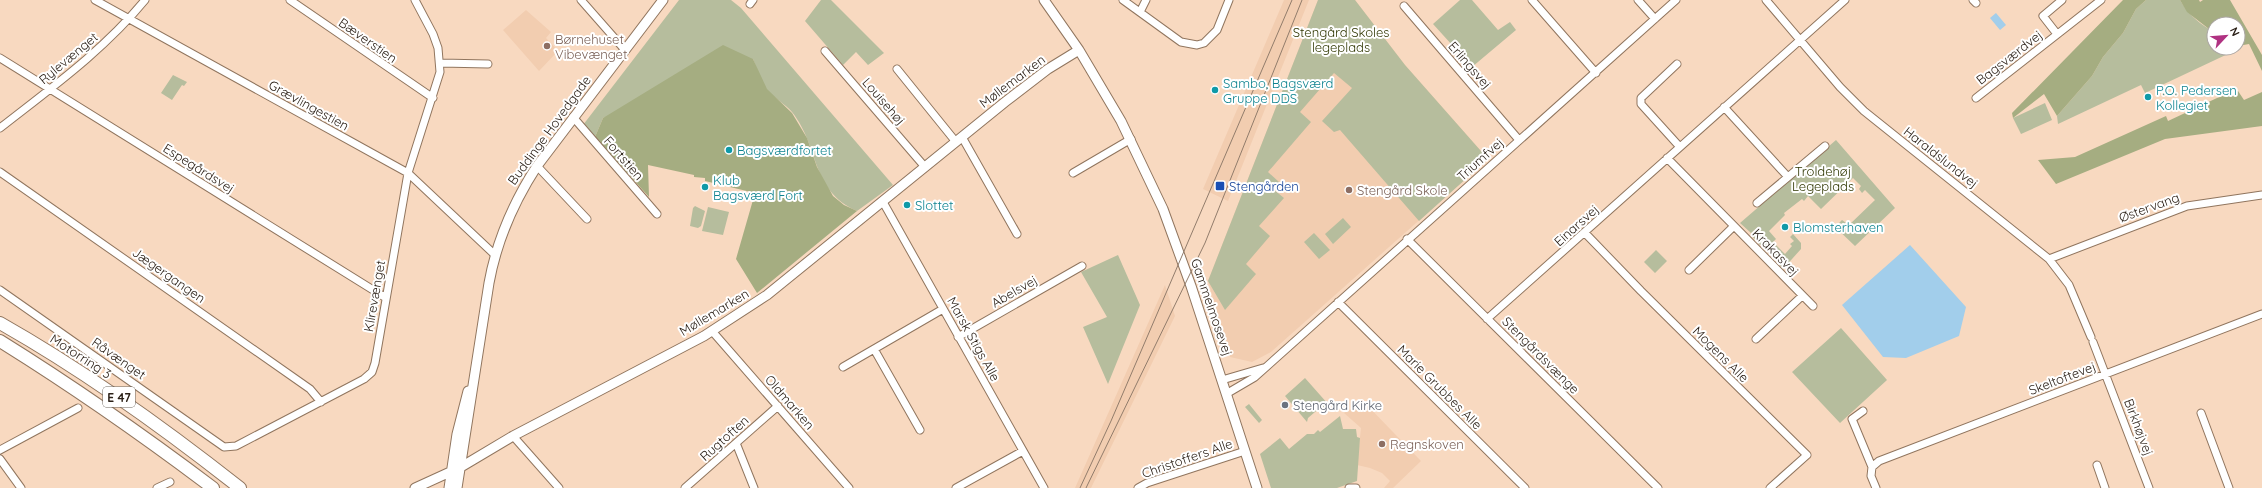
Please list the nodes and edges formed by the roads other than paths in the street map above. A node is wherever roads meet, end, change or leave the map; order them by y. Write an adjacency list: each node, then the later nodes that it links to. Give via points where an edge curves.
1 (95, 0): 21 (street, Grævlingestien)
2 (145, 0): 21 (street, Rylevænget)
3 (290, 0): 34 (street, Bæverstien)
4 (415, 0): 28 (street, Klirevænget, via 433,34)
5 (581, 0): 24 (street)
6 (663, 0): 24 (street, Buddinge Hovedgade)
7 (1044, 0): 25 (street, Gammelmosevej)
8 (1123, 0): 19 (street)
9 (1146, 0): 19 (street)
10 (1229, 0): 19 (street, via 1216,30 1204,43 1197,45 1181,42)
11 (1532, 0): 32 (street)
12 (1638, 0): 20 (street)
13 (1676, 0): 20 (street, Triumfvej)
14 (1766, 0): 23 (street, Haraldslundvej)
15 (1845, 0): 23 (street, Einarsvej)
16 (2062, 0): 22 (street, Bagsværdvej, via 2043,16)
17 (2101, 0): 22 (street, Bagsværdvej)
18 (1404, 6): 41 (street, Erlingsvej)
19 (1140, 12)
20 (1655, 18): 32 (street, Triumfvej)
21 (130, 19): 33 (street, Rylevænget); 48 (street, Grævlingestien)
22 (2058, 34): 35 (street, Bagsværdvej)
23 (1800, 39): 36 (street, Einarsvej); 61 (street, Haraldslundvej, via 1864,111)
24 (625, 50): 37 (street, Buddinge Hovedgade)
25 (1079, 50): 39 (street, Møllemarken, via 1030,82); 40 (street, Gammelmosevej)
26 (825, 51): 46 (street, Louisehøj)
27 (0, 58): 33 (street, Espegårdsvej)
28 (441, 63): 29 (street); 34 (street, Klirevænget, via 439,82)
29 (488, 64)
30 (1677, 64): 42 (street, via 1641,98 1640,104)
31 (896, 69): 39 (street)
32 (1596, 73): 41 (street, Triumfvej)
33 (49, 89): 38 (street, Rylevænget); 66 (street, Espegårdsvej)
34 (433, 98): 48 (street, Klirevænget)
35 (1976, 98)
36 (1724, 107): 42 (street, Einarsvej); 50 (street)
37 (573, 117): 45 (street, Buddinge Hovedgade); 54 (street, Fortstien)
38 (0, 128)
39 (959, 139): 46 (street, Møllemarken); 58 (street)
40 (1131, 139): 49 (street); 81 (street, Gammelmosevej, via 1176,241)
41 (1519, 140): 59 (street, Triumfvej)
42 (1679, 146): 44 (street, Einarsvej)
43 (1825, 146): 50 (street)
44 (1667, 158): 56 (street, Krakasvej); 57 (street, Einarsvej)
45 (537, 166): 55 (street); 60 (street, Buddinge Hovedgade, via 520,192)
46 (925, 167): 52 (street, Møllemarken)
47 (0, 172): 83 (street, Jægergangen, via 310,389)
48 (408, 173): 60 (street, Grævlingestien); 66 (street, Klirevænget)
49 (1074, 173)
50 (1788, 177): 53 (street)
51 (2262, 195): 61 (street, Østervang, via 2187,206)
52 (882, 202): 69 (street, Marsk Stigs Alle); 73 (street, Møllemarken, via 767,295)
53 (1757, 203)
54 (657, 214)
55 (587, 219)
56 (1734, 226): 63 (street, Krakasvej); 65 (street, Krakasvej)
57 (1585, 233): 71 (street, Einarsvej); 119 (street, Mogens Alle, via 1807,455)
58 (1017, 234)
59 (1407, 239): 67 (street, Triumfvej); 71 (street, Stengårdsvænge)
60 (494, 254): 98 (street, Buddinge Hovedgade, via 476,362 457,434)
61 (2049, 259): 80 (street, Haraldslundvej, via 2069,285)
62 (1082, 266): 74 (street, Abelsvej)
63 (1689, 270)
64 (0, 290): 91 (street, Råvænget)
65 (1802, 296): 68 (street, Krakasvej); 75 (street)
66 (386, 298): 83 (street, Klirevænget, via 372,372)
67 (1338, 302): 79 (street, Triumfvej); 117 (street, Marie Grubbes Alle)
68 (1813, 306)
69 (943, 309): 74 (street, Marsk Stigs Alle); 77 (street)
70 (2262, 314): 80 (street, Skeltoftevej)
71 (1488, 320): 118 (street, Stengårdsvænge)
72 (0, 323): 100 (highway, Motorring 3 / E 47, via 142,413)
73 (712, 331): 84 (street, Oldmarken); 89 (street, Møllemarken)
74 (958, 337): 93 (street, Marsk Stigs Alle)
75 (1756, 339)
76 (0, 341): 103 (highway, E 47, via 143,435)
77 (874, 349): 78 (street); 88 (street)
78 (843, 367)
79 (1265, 367): 81 (street, Triumfvej); 82 (street, Triumfvej, via 1255,377)
80 (2105, 374): 97 (street, Skeltoftevej, via 1879,461); 122 (street, Birkhøjvej)
81 (1222, 380): 82 (street, Gammelmosevej)
82 (1226, 394): 94 (street, Gammelmosevej)
83 (321, 402): 91 (street, Klirevænget, via 236,446)
84 (778, 406): 90 (street, Rugtoften); 110 (street, Oldmarken)
85 (78, 408): 92 (street)
86 (1863, 411): 97 (street, via 1852,419)
87 (2200, 413): 123 (street)
88 (920, 430)
89 (513, 436): 98 (street, Møllemarken); 107 (street)
90 (736, 443): 108 (street, Rugtoften); 109 (street)
91 (224, 447)
92 (0, 450)
93 (1023, 451): 111 (street); 112 (street, Marsk Stigs Alle)
94 (1245, 451): 113 (street, Christoffers Alle); 114 (street, Gammelmosevej)
95 (0, 459): 101 (street)
96 (2096, 465): 121 (street)
97 (1872, 467): 120 (street, via 1872,479)
98 (457, 469): 104 (street, Møllemarken); 105 (street, Buddinge Hovedgade); 106 (street, Buddinge Hovedgade)
99 (170, 482): 102 (street)
100 (235, 484)
101 (21, 488)
102 (157, 488)
103 (213, 488)
104 (415, 488)
105 (449, 488)
106 (457, 488)
107 (559, 488)
108 (685, 488)
109 (754, 488)
110 (849, 488)
111 (956, 488)
112 (1044, 488)
113 (1138, 488)
114 (1257, 488)
115 (1349, 488): 116 (street)
116 (1356, 488)
117 (1526, 488)
118 (1658, 488)
119 (1770, 488)
120 (1876, 488)
121 (2105, 488)
122 (2149, 488)
123 (2229, 488)

